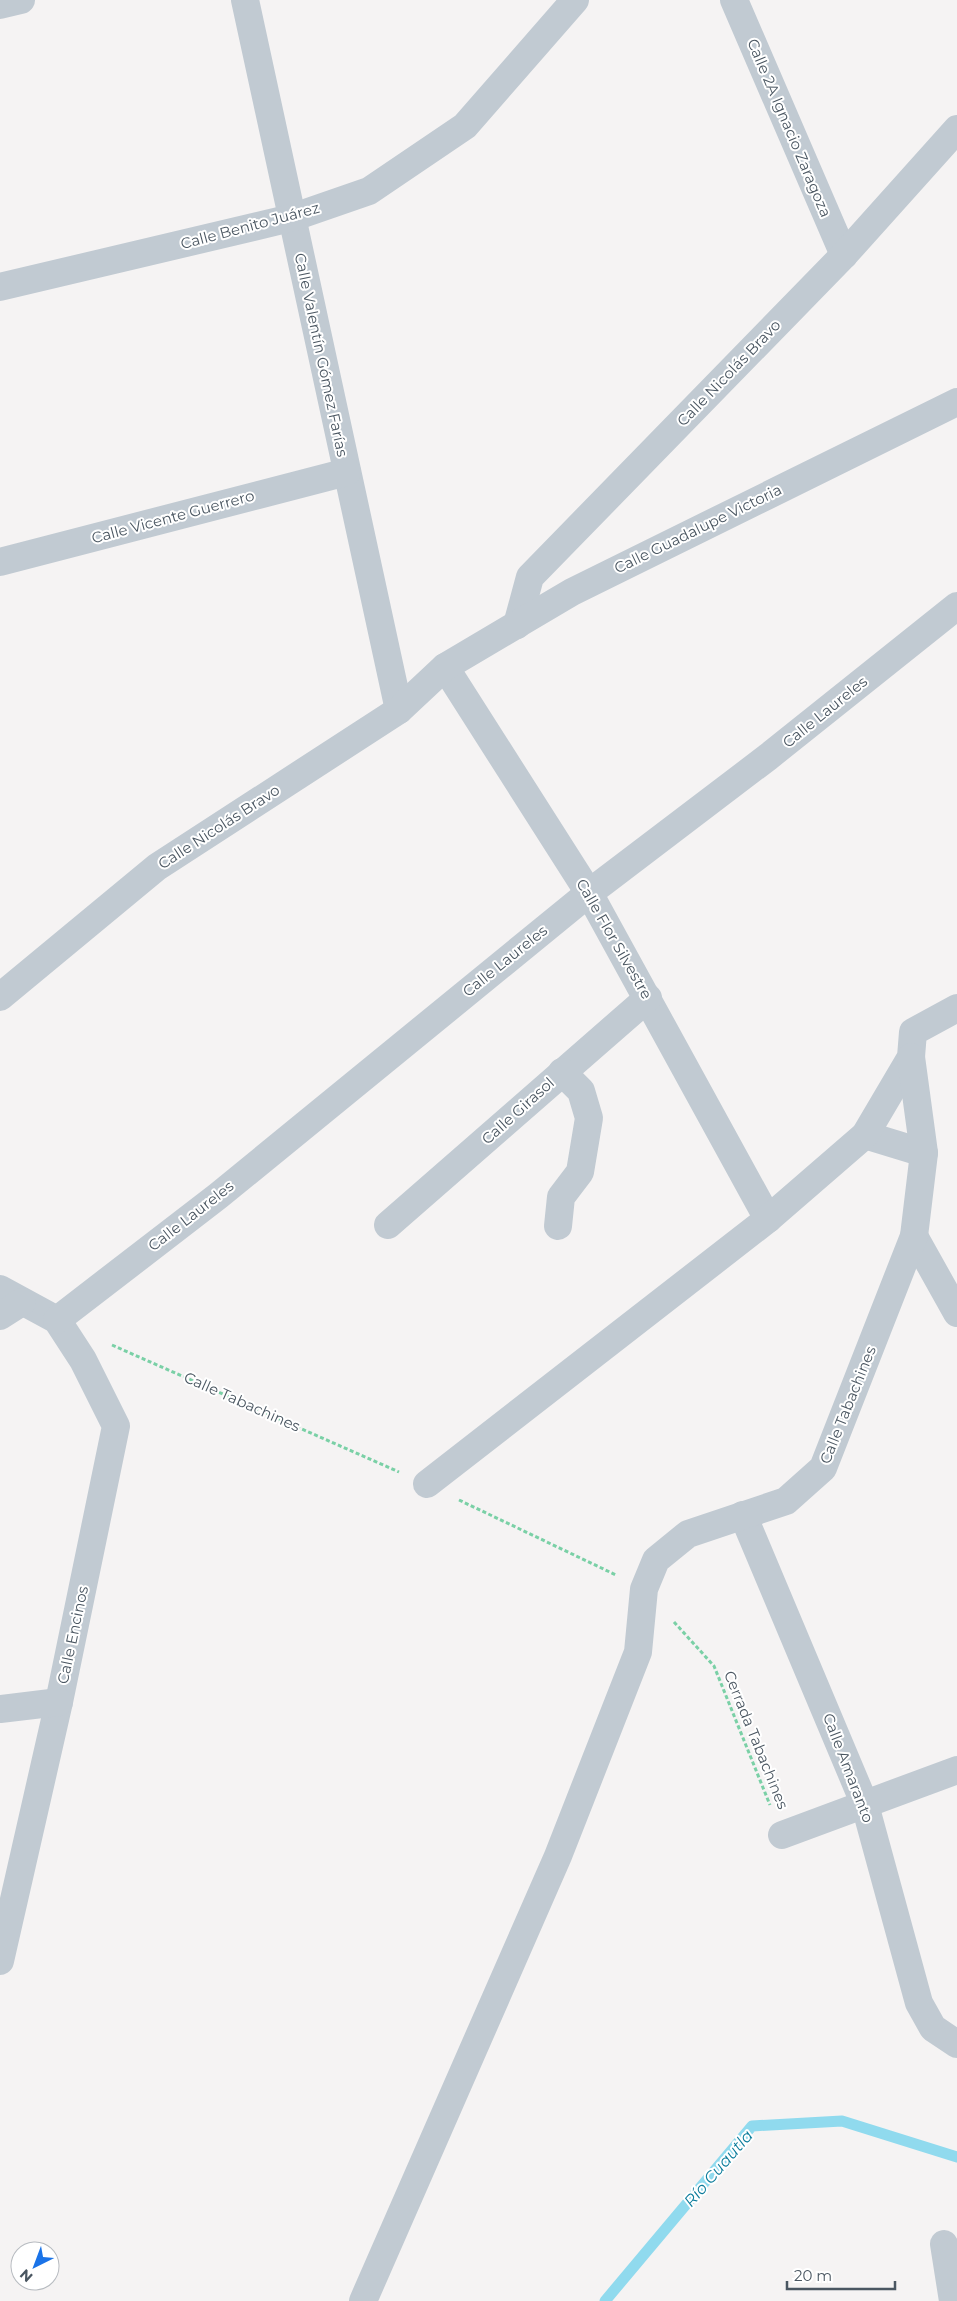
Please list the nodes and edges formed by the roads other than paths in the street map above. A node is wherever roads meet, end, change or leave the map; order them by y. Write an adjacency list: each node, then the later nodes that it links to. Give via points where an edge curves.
1 (20, 0): 5 (street)
2 (245, 0): 7 (street, Calle Valentín Gómez Farías)
3 (575, 0): 7 (street, Calle Benito Juárez, via 465,126 370,191)
4 (734, 0): 8 (street, Calle 2A Ignacio Zaragoza)
5 (0, 5)
6 (957, 129): 8 (street, Calle Nicolás Bravo)
7 (291, 218): 9 (street, Calle Benito Juárez); 11 (street, Calle Valentín Gómez Farías)
8 (844, 255): 14 (street, Calle Nicolás Bravo, via 530,577)
9 (0, 287)
10 (957, 402): 14 (street, Calle Guadalupe Victoria, via 572,592)
11 (347, 472): 12 (street, Calle Vicente Guerrero); 16 (street, Calle Valentín Gómez Farías)
12 (0, 562)
13 (957, 606): 17 (street, Calle Laureles, via 768,757)
14 (517, 625): 15 (street, Calle Guadalupe Victoria)
15 (445, 667): 16 (street, Calle Nicolás Bravo); 17 (street, Calle Flor Silvestre)
16 (399, 710): 18 (street, Calle Nicolás Bravo, via 157,867)
17 (589, 893): 19 (street, Calle Flor Silvestre); 31 (street, Calle Laureles, via 218,1196)
18 (0, 997)
19 (648, 998): 22 (street, Calle Girasol); 25 (street, Calle Flor Silvestre)
20 (957, 1008): 21 (street, Calle Tabachines, via 913,1032)
21 (911, 1057): 23 (street, Calle Tabachines); 24 (street, Calle Tabachines)
22 (562, 1072): 26 (street, Calle Girasol); 27 (street, via 581,1091 589,1118 580,1172 561,1197)
23 (865, 1134): 24 (street); 25 (street, Calle Tabachines)
24 (924, 1153): 28 (street, Calle Tabachines)
25 (768, 1219): 32 (street, Calle Tabachines)
26 (388, 1225)
27 (558, 1226)
28 (914, 1236): 30 (street); 33 (street, Calle Tabachines, via 823,1468 786,1501)
29 (8, 1302): 31 (street)
30 (957, 1313)
31 (57, 1320): 34 (street, Calle Encinos, via 84,1360 116,1426)
32 (427, 1484)
33 (744, 1515): 37 (street, Calle Amaranto); 42 (street, Calle Tabachines, via 688,1534 656,1560 644,1589 638,1652 558,1856)
34 (59, 1702): 35 (street); 39 (street, Calle Encinos)
35 (0, 1709)
36 (957, 1770): 37 (street)
37 (865, 1806): 38 (street); 40 (street, Calle Amaranto, via 919,2002 934,2028)
38 (782, 1835)
39 (0, 1961)
40 (957, 2044)
41 (944, 2244): 43 (street)
42 (363, 2301)
43 (953, 2301)

